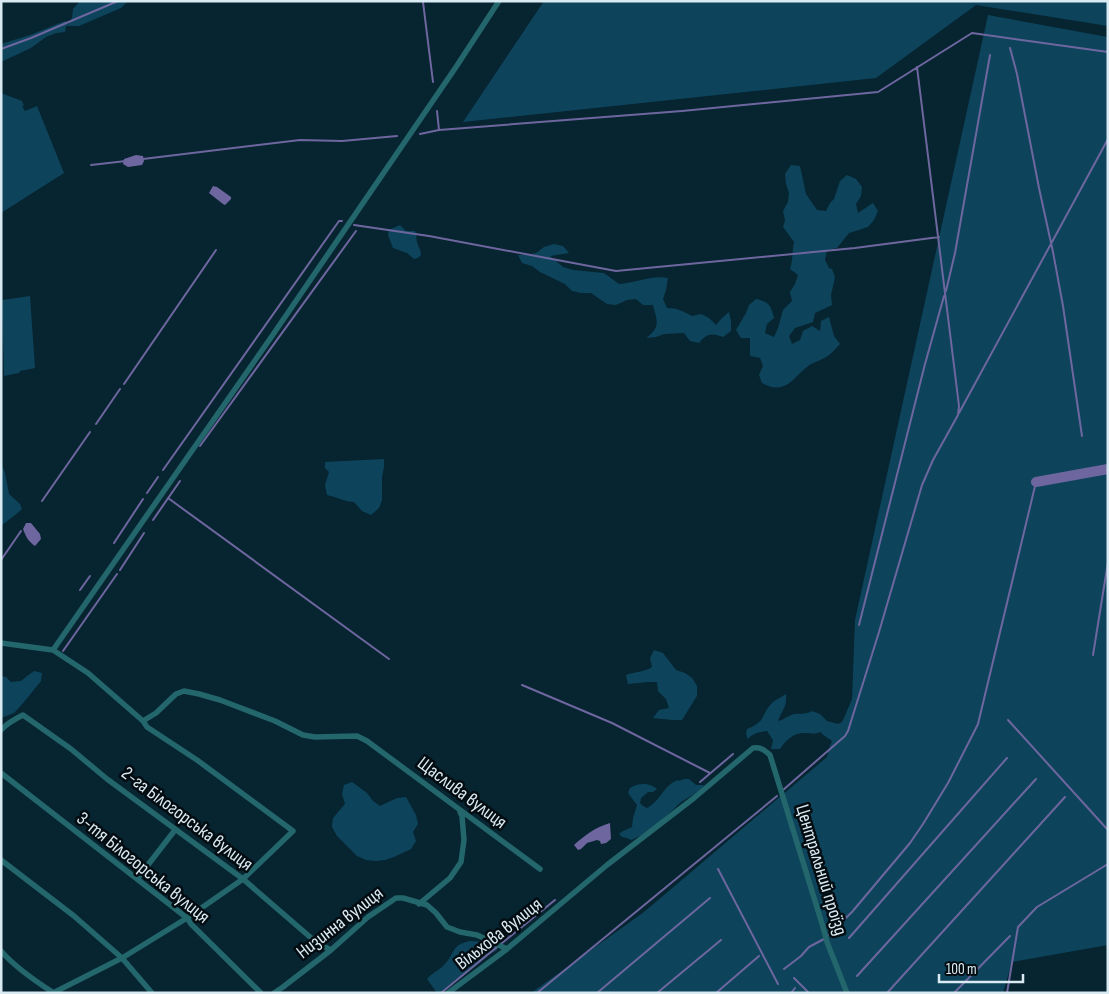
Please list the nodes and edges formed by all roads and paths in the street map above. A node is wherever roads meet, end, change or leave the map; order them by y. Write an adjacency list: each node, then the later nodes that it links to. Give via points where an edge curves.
1 (499, 1): 3 (street, via 283,320)
2 (1, 643): 3 (street)
3 (53, 650): 4 (street, via 88,673)
4 (143, 722): 8 (street, Щаслива вулиця, via 184,691 220,700 303,735 357,736); 13 (street, via 292,831)
5 (2, 727): 9 (street, 2-га Білогорська вулиця, via 23,715)
6 (770, 755): 16 (street, Вільхова вулиця, via 764,749 753,748); 25 (street, Центральний проїзд, via 827,942)
7 (1, 773): 12 (street, 3-тя Білогорська вулиця)
8 (458, 809): 11 (street, Щаслива вулиця); 14 (street, via 462,816 464,840 461,862 450,878)
9 (175, 830): 12 (street); 13 (street, 2-га Білогорська вулиця)
10 (1, 860): 19 (street)
11 (540, 869)
12 (137, 879): 15 (street, 3-тя Білогорська вулиця)
13 (243, 879): 15 (street); 17 (street, 2-га Білогорська вулиця, via 317,944)
14 (419, 904): 16 (street, Низинна вулиця, via 427,905 447,928 476,935); 17 (street, Низинна вулиця, via 396,898 368,917)
15 (187, 918): 19 (street); 22 (street, 3-тя Білогорська вулиця)
16 (507, 949): 24 (street, Вільхова вулиця)
17 (331, 950): 23 (street, Низинна вулиця)
18 (1, 951): 20 (street, via 23,972)
19 (122, 958): 20 (street); 21 (street)
20 (54, 993)
21 (152, 993)
22 (261, 993)
23 (274, 993)
24 (448, 993)
25 (847, 993)

